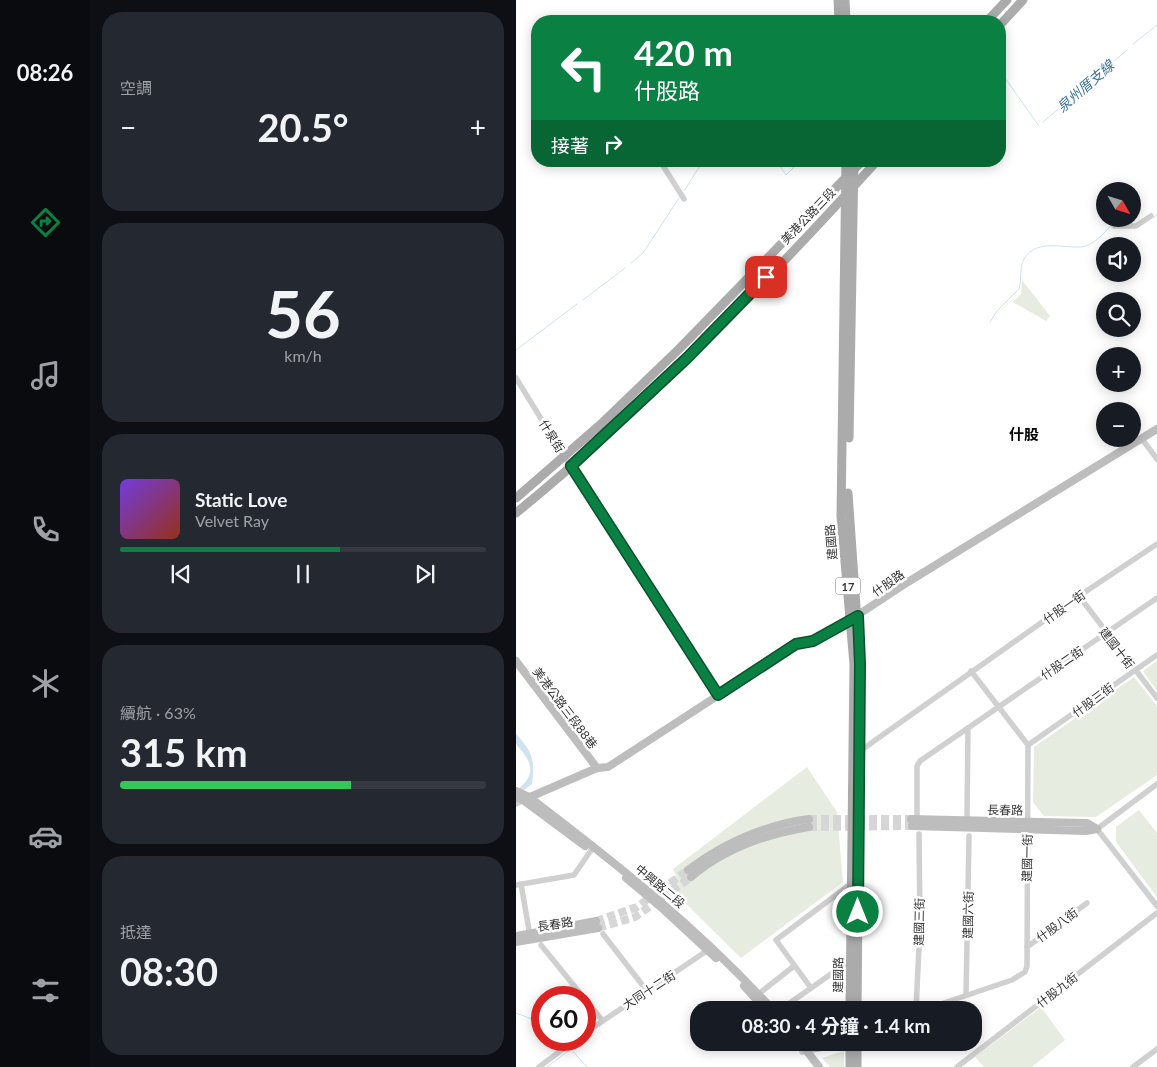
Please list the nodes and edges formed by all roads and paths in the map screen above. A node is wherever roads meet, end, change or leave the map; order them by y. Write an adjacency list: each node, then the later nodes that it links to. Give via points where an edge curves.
1 (838, 0): 5 (main road)
2 (845, 0): 6 (main road)
3 (1007, 0): 7 (main road)
4 (1023, 0): 8 (main road)
5 (839, 15)
6 (846, 15)
7 (993, 15)
8 (1006, 18)
9 (664, 167): 17 (street)
10 (846, 167): 14 (main road, 建國路 / 17)
11 (853, 167): 14 (main road, 美港公路三段)
12 (854, 167): 15 (main road, 建國路 / 17)
13 (872, 167): 15 (main road, 美港公路三段)
14 (846, 179): 16 (main road, 建國路 / 17); 24 (main road, 美港公路三段, via 680,348)
15 (853, 188): 16 (main road, 美港公路三段); 20 (main road, 建國路 / 17)
16 (846, 196): 20 (main road, 建國路 / 17); 26 (main road, 美港公路三段, via 687,358)
17 (684, 199)
18 (1151, 216): 19 (street)
19 (1141, 223)
20 (847, 377): 32 (main road, 建國路 / 17, via 841,516)
21 (516, 378): 24 (street, 什泉街)
22 (1157, 429): 23 (street, 什股路)
23 (1142, 438): 25 (street); 32 (street, 什股路)
24 (565, 456): 26 (street, 什泉街); 27 (main road, 美港公路三段)
25 (1157, 459)
26 (571, 466): 28 (main road, 美港公路三段); 38 (street, 什泉街)
27 (516, 498)
28 (516, 513)
29 (1157, 544): 30 (street, 什股一街)
30 (1079, 596): 33 (street, 建國十街); 37 (street, 什股一街)
31 (1157, 598): 33 (street, 什股二街)
32 (854, 618): 38 (street, 什股路, via 813,641 796,644); 43 (main road, 建國路 / 17, via 860,664); 56 (main road, 建國路 / 17)
33 (1106, 633): 36 (street, 建國十街); 40 (street, 什股二街)
34 (1157, 655): 36 (street, 什股三街)
35 (516, 661): 44 (street, 美港公路三段88巷)
36 (1134, 670): 39 (street, 建國十街); 42 (street, 什股三街)
37 (972, 671): 40 (street); 43 (street)
38 (718, 695): 44 (street, 什股路, via 608,767)
39 (1157, 698)
40 (999, 706): 41 (street, 什股二街); 42 (street)
41 (968, 728): 47 (street); 48 (street, via 917,766)
42 (1028, 745): 50 (street, 建國一街)
43 (860, 751): 79 (main road, 建國路 / 17)
44 (597, 768): 46 (street, 什股路)
45 (1157, 784): 51 (street)
46 (520, 797): 54 (street, 中興路二段)
47 (967, 816)
48 (914, 820): 50 (street, 長春路)
49 (809, 823): 55 (street, via 731,850)
50 (1028, 826): 51 (street, 長春路); 66 (street, 建國一街)
51 (1097, 829): 59 (street)
52 (919, 834): 80 (street, 建國三街)
53 (969, 836): 73 (street, 建國六街)
54 (592, 848): 57 (street, via 574,876); 67 (street, 中興路二段)
55 (689, 874)
56 (852, 883): 68 (main road, 建國路 / 17); 69 (street, via 776,940)
57 (518, 884): 62 (street)
58 (1087, 903): 66 (street, 什股八街)
59 (1157, 906)
60 (1157, 913): 96 (street, 什股九街)
61 (599, 928): 63 (street, 長春路); 64 (street, 長春路); 72 (street)
62 (529, 930)
63 (516, 936)
64 (516, 942)
65 (542, 945): 70 (street)
66 (1027, 947): 73 (street, 建國一街, via 1025,972 1012,980)
67 (710, 949): 72 (street, 大同十二街); 74 (street, 中興路二段)
68 (851, 960): 71 (street); 78 (main road, 建國路 / 17)
69 (794, 966): 71 (street); 74 (street)
70 (574, 986)
71 (811, 988): 77 (street)
72 (647, 991): 83 (street, 大同十二街)
73 (966, 995): 81 (street, 建國一街)
74 (756, 996): 75 (street, 中興路二段); 76 (street, 中興路二段)
75 (760, 1001)
76 (762, 1001)
77 (793, 1001)
78 (850, 1001)
79 (857, 1001)
80 (916, 1001)
81 (949, 1001)
82 (596, 1013): 83 (street)
83 (602, 1020): 84 (street, 大同十二街)
84 (596, 1025)
85 (1157, 1049): 97 (street)
86 (560, 1051): 91 (street)
87 (805, 1051): 92 (street)
88 (805, 1051): 93 (street)
89 (850, 1051): 94 (main road)
90 (857, 1051): 95 (main road)
91 (539, 1067)
92 (814, 1067)
93 (820, 1067)
94 (850, 1067)
95 (857, 1067)
96 (956, 1067)
97 (1133, 1067)

